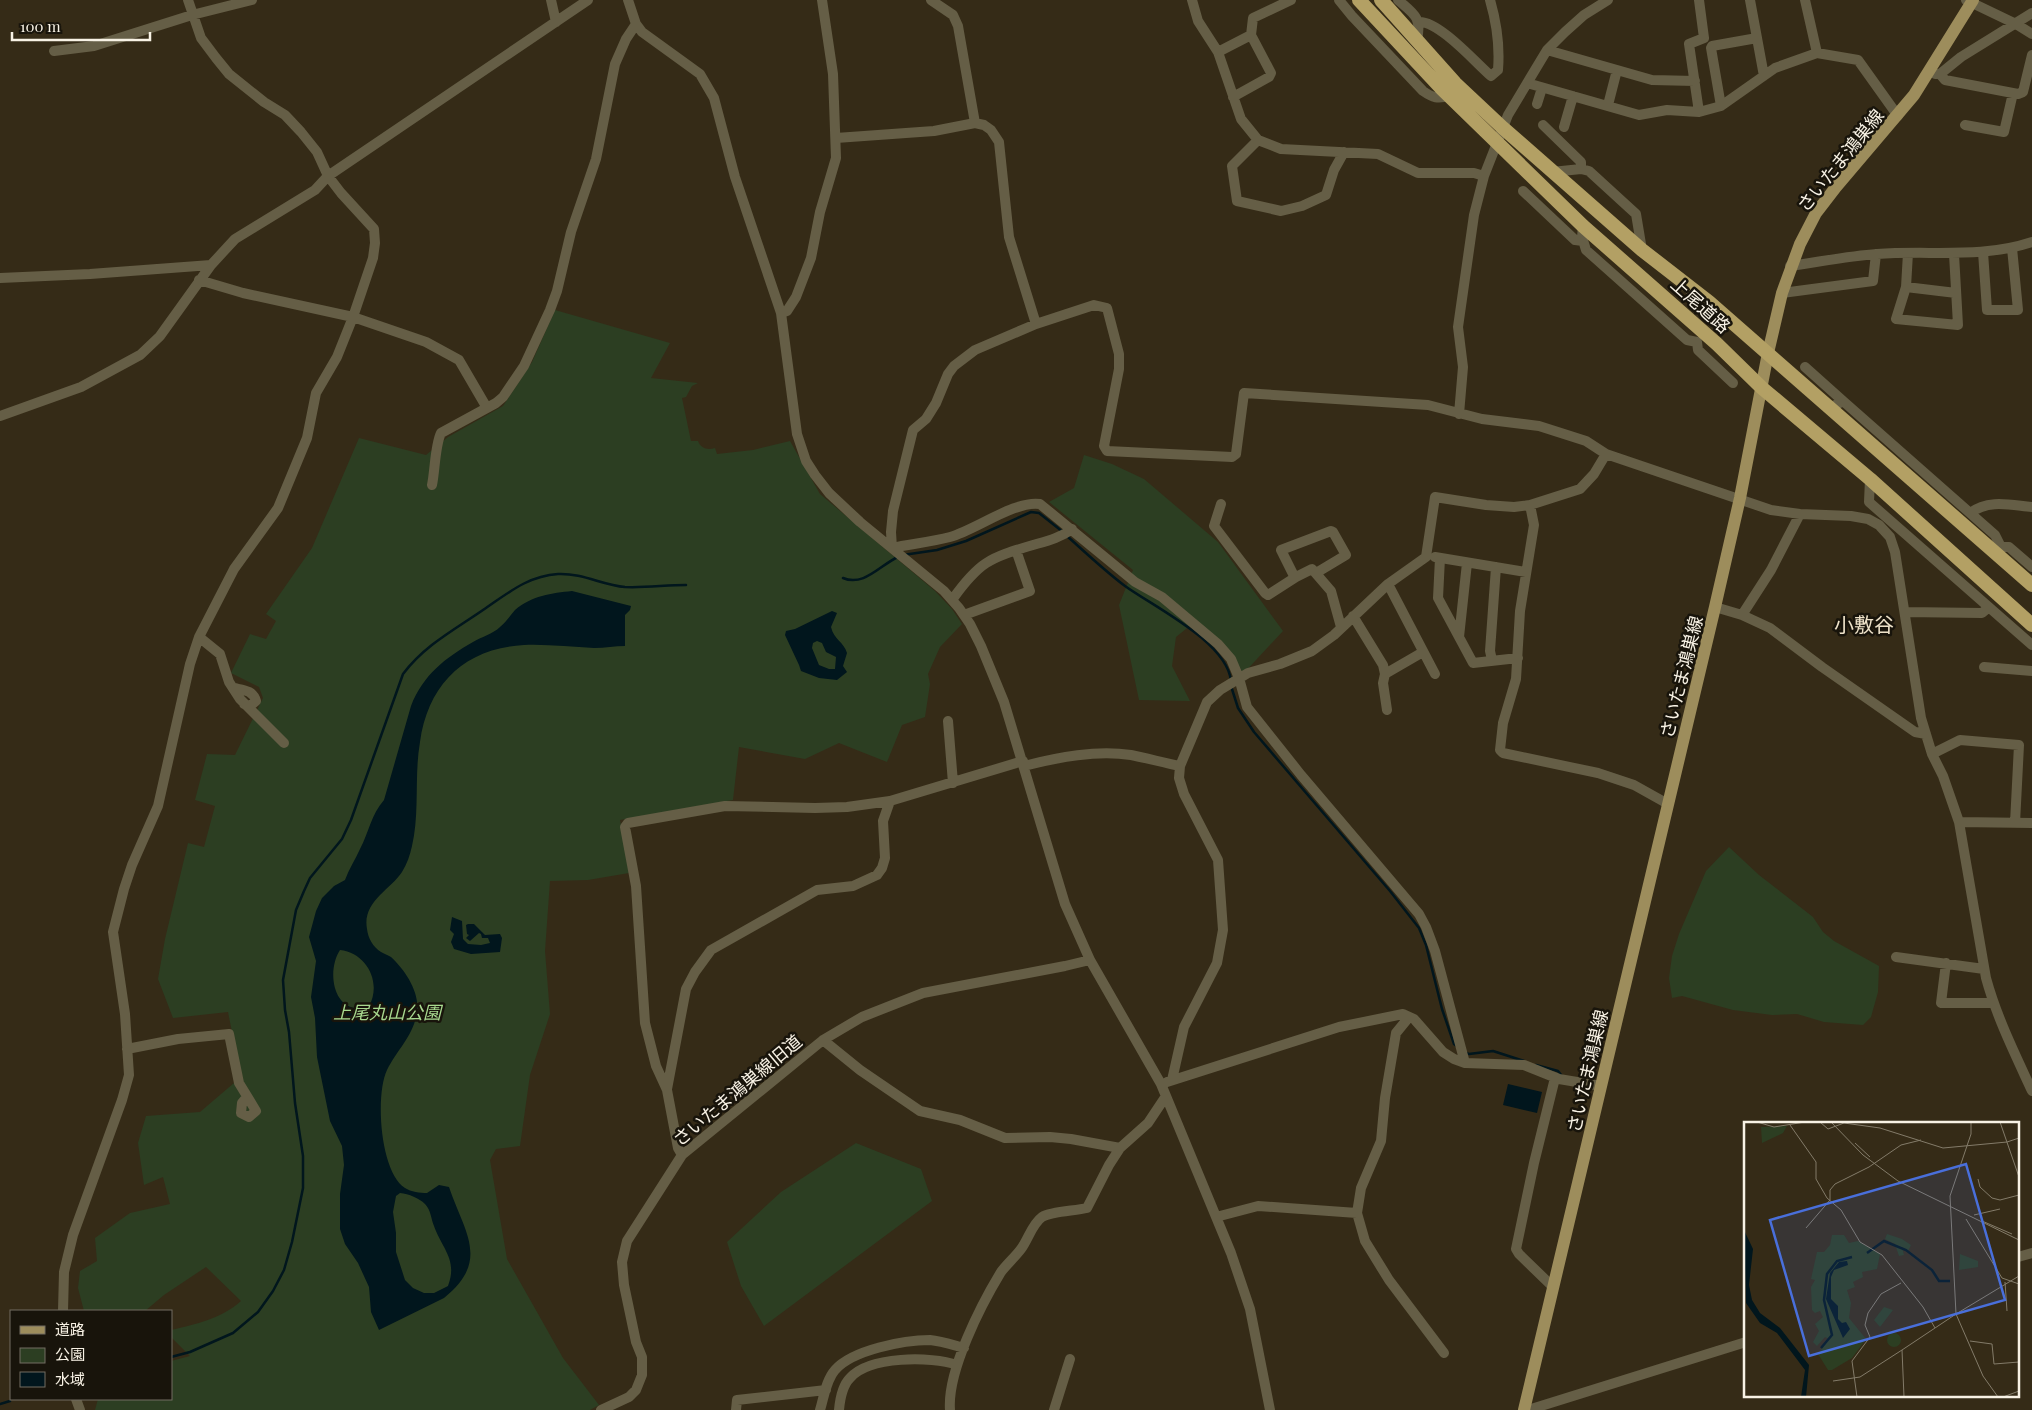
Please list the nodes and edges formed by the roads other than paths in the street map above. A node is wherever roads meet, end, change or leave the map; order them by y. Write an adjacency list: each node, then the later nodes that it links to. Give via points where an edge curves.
1 (188, 0): 22 (street)
2 (252, 0): 22 (street)
3 (551, 0): 23 (street)
4 (588, 0): 23 (street)
5 (628, 0): 25 (street)
6 (822, 0): 56 (street, via 833,74)
7 (931, 0): 51 (street, via 953,15 958,26)
8 (1192, 0): 33 (street, via 1198,21)
9 (1291, 0): 20 (street)
10 (1339, 0): 44 (street, via 1423,91 1432,97)
11 (1359, 0): 44 (highway, 上尾道路)
12 (1381, 0): 30 (highway, 上尾道路)
13 (1398, 0): 24 (street)
14 (1490, 0): 24 (street, via 1500,49 1498,70 1491,76 1451,39 1426,22)
15 (1608, 0): 31 (street, via 1584,15)
16 (1699, 0): 39 (street, via 1704,38 1689,44)
17 (1750, 0): 29 (street)
18 (1804, 0): 34 (street)
19 (1970, 1): 26 (street); 37 (main road, さいたま鴻巣線)
20 (1278, 3): 28 (street, via 1253,18)
21 (2032, 13): 26 (street)
22 (192, 15): 32 (street, via 94,46); 62 (street, via 201,38 229,74 285,115 317,152)
23 (556, 22): 62 (street)
24 (1419, 22): 30 (street)
25 (636, 24): 81 (street, via 654,42 700,74 714,98 735,177); 91 (street, via 615,64 596,158 550,310 524,366 503,397)
26 (2016, 24): 27 (street); 37 (street)
27 (2032, 34)
28 (1251, 35): 33 (street); 43 (street, via 1270,77)
29 (1757, 38): 38 (street); 48 (street, via 1712,46)
30 (1417, 40): 55 (highway, 上尾道路, via 1455,83)
31 (1547, 50): 36 (street); 40 (street)
32 (54, 51)
33 (1218, 52): 43 (street)
34 (1817, 53): 38 (street, via 1780,66); 50 (street, via 1858,60)
35 (2032, 55): 42 (street, via 2023,92)
36 (1617, 70): 39 (street, via 1652,80); 47 (street)
37 (1934, 74): 42 (street, via 1945,80); 50 (main road, さいたま鴻巣線)
38 (1764, 76): 48 (street)
39 (1695, 81): 49 (street)
40 (1527, 83): 41 (street); 55 (street)
41 (1542, 88): 45 (street); 46 (street)
42 (2013, 93): 53 (street, via 2004,132)
43 (1233, 96): 57 (street, via 1242,119)
44 (1449, 96): 58 (highway, 上尾道路)
45 (1573, 96): 47 (street); 54 (street)
46 (1537, 104)
47 (1608, 105): 49 (street, via 1639,115 1667,110)
48 (1721, 106): 49 (street)
49 (1699, 112)
50 (1898, 116): 75 (main road, さいたま鴻巣線, via 1816,213)
51 (975, 123): 56 (street, via 934,131); 83 (street, via 991,130 998,142 1009,237)
52 (1543, 125): 60 (street, via 1581,162)
53 (1965, 125)
54 (1564, 127)
55 (1503, 128): 58 (street); 61 (highway, 上尾道路)
56 (836, 138): 81 (street, via 836,158 811,258 796,297 787,311)
57 (1258, 140): 59 (street, via 1281,149); 59 (street, via 1232,166 1237,201 1280,211 1302,206 1326,195)
58 (1497, 144): 63 (street); 65 (highway, 上尾道路)
59 (1344, 152): 63 (street, via 1378,154 1418,173 1474,173)
60 (1581, 169): 61 (street); 69 (street, via 1589,171 1636,214)
61 (1552, 172): 69 (highway, 上尾道路)
62 (328, 176): 74 (street, via 315,190 235,239); 82 (street, via 374,229 372,258)
63 (1484, 176): 93 (street, via 1474,216 1458,327 1463,367)
64 (1523, 191): 66 (street, via 1575,240)
65 (1583, 226): 66 (street); 85 (highway, 上尾道路)
66 (1583, 241): 84 (street, via 1586,250 1636,295 1687,340)
67 (2032, 242): 68 (street)
68 (2012, 248): 70 (street); 70 (street, via 2018,310 1987,310)
69 (1642, 250): 86 (highway, 上尾道路)
70 (1984, 252): 73 (street)
71 (1908, 253): 72 (street); 73 (street); 78 (street)
72 (1876, 254): 75 (street); 79 (street, via 1873,281)
73 (1954, 254): 80 (street)
74 (211, 265): 76 (street); 77 (street)
75 (1790, 266): 79 (main road, さいたま鴻巣線)
76 (0, 278)
77 (199, 280): 82 (street); 94 (street, via 160,336 136,358 81,387)
78 (1906, 287): 80 (street); 80 (street, via 1896,319 1958,325)
79 (1782, 293): 86 (main road, さいたま鴻巣線)
80 (1956, 293)
81 (781, 313): 106 (street, via 797,434 806,461 829,494)
82 (353, 317): 91 (street, via 426,342 459,360); 128 (street, via 337,356 316,393 307,438 278,508 234,569)
83 (1036, 324): 93 (street, via 1094,305 1107,308 1119,369 1104,446 1107,451 1232,457 1236,454 1244,393 1428,404); 106 (street, via 975,350 961,359 948,374 936,403 913,430 893,511)
84 (1697, 342): 85 (street); 88 (street, via 1698,350)
85 (1717, 344): 89 (highway, 上尾道路)
86 (1768, 353): 89 (main road, さいたま鴻巣線); 92 (highway, 上尾道路)
87 (1805, 367): 90 (street)
88 (1733, 383)
89 (1762, 388): 96 (highway, 上尾道路); 98 (main road, さいたま鴻巣線)
90 (1843, 401): 92 (street); 102 (street)
91 (487, 408): 97 (street, via 441,433)
92 (1830, 408): 108 (highway, 上尾道路)
93 (1459, 414): 95 (street, via 1540,426 1586,441)
94 (0, 416)
95 (1606, 454): 98 (street); 100 (street, via 1580,489)
96 (1870, 479): 104 (street, via 1869,502); 126 (highway, 上尾道路)
97 (432, 485)
98 (1740, 498): 103 (street, via 1771,510); 120 (main road, さいたま鴻巣線)
99 (1221, 504): 116 (street, via 1214,526 1265,594)
100 (1530, 504): 109 (street, via 1486,506 1435,497); 114 (street, via 1534,525)
101 (2032, 507): 102 (street, via 1992,503 1979,506)
102 (1970, 513): 108 (street, via 1995,535)
103 (1800, 514): 104 (street, via 1851,516); 124 (street, via 1771,570)
104 (1883, 522): 121 (street); 122 (street, via 1895,552)
105 (1072, 529): 106 (street, via 1045,507 1034,503 1017,507 951,536); 107 (street, via 1062,536); 138 (street, via 1135,582 1162,597 1218,644 1231,659)
106 (892, 548): 119 (street)
107 (1016, 550): 119 (street, via 981,565); 123 (street, via 1030,591)
108 (2000, 552): 113 (street, via 2009,547); 118 (highway, 上尾道路)
109 (1426, 557): 110 (street); 117 (street)
110 (1440, 558): 111 (street); 129 (street, via 1437,594)
111 (1467, 563): 112 (street); 129 (street)
112 (1496, 567): 114 (street); 133 (street)
113 (2032, 567)
114 (1526, 572): 132 (street)
115 (1316, 574): 116 (street, via 1312,568); 116 (street, via 1346,555 1334,532 1281,550); 127 (street, via 1331,591)
116 (1296, 577)
117 (1388, 584): 125 (street); 131 (street)
118 (2032, 585)
119 (952, 600): 123 (street)
120 (1715, 608): 124 (street); 148 (main road, さいたま鴻巣線)
121 (1988, 608): 122 (street, via 1982,613); 130 (street)
122 (1905, 612): 141 (street)
123 (964, 615): 144 (street, via 1001,693)
124 (1742, 615): 141 (street, via 1770,628 1915,732)
125 (1353, 616): 127 (street); 136 (street, via 1383,665)
126 (2032, 625)
127 (1341, 627): 138 (street, via 1312,651)
128 (199, 637): 142 (street, via 220,654 229,682 244,704); 159 (street, via 158,806 132,865 114,932)
129 (1459, 637): 133 (street, via 1472,663)
130 (2032, 645)
131 (1423, 652): 136 (street); 137 (street)
132 (1518, 658): 133 (street); 148 (street, via 1516,680 1503,723 1500,750 1503,753 1598,773 1634,785)
133 (1492, 660)
134 (1984, 667): 135 (street)
135 (2032, 670)
136 (1385, 674): 139 (street, via 1382,683)
137 (1435, 674)
138 (1239, 678): 145 (street, via 1207,702); 160 (street, via 1247,707 1257,722 1419,914 1435,951)
139 (1387, 710)
140 (948, 721): 146 (street)
141 (1926, 734): 143 (street)
142 (284, 743)
143 (1932, 754): 149 (street); 150 (street, via 1960,740 2019,745)
144 (1024, 763): 145 (street, via 1098,753 1131,755); 146 (street); 153 (street, via 1065,904)
145 (1180, 766): 162 (street, via 1179,778 1184,794 1218,860 1222,930 1217,963 1184,1027)
146 (953, 783): 147 (street)
147 (890, 801): 165 (street, via 883,821 885,858 876,875 844,888 817,890 711,950 686,989); 165 (street, via 831,808 725,806 628,823 625,827 636,886 645,1023 656,1066)
148 (1668, 804): 164 (main road, さいたま鴻巣線)
149 (1959, 822): 150 (street); 155 (street)
150 (2015, 823): 151 (street)
151 (2032, 823)
152 (1896, 957): 154 (street)
153 (1090, 960): 158 (street, さいたま鴻巣線旧道, via 923,993 862,1017); 163 (street)
154 (1946, 963): 155 (street); 156 (street, via 1941,1003)
155 (1984, 969): 156 (street)
156 (1993, 1003): 166 (street)
157 (1409, 1017): 160 (street, via 1443,1052); 162 (street, via 1403,1014 1339,1027); 171 (street, via 1396,1033 1381,1141 1361,1188)
158 (823, 1040): 169 (street, via 920,1111 960,1120 1005,1138 1064,1138); 170 (street, さいたま鴻巣線旧道)
159 (127, 1049): 168 (street, via 229,1034 239,1083); 174 (street, via 128,1075 122,1100 73,1236 64,1272)
160 (1465, 1063): 161 (street, via 1524,1065)
161 (1555, 1078): 164 (street); 173 (street, via 1516,1249)
162 (1172, 1080): 163 (street)
163 (1161, 1084): 167 (street)
164 (1601, 1086): 173 (main road, さいたま鴻巣線)
165 (667, 1090): 170 (street)
166 (2032, 1091)
167 (1166, 1096): 169 (street, via 1148,1123); 172 (street)
168 (247, 1097)
169 (1120, 1148): 176 (street, via 1087,1208 1050,1214 1036,1224 1021,1250 1002,1271)
170 (682, 1156): 181 (street, さいたま鴻巣線旧道, via 627,1241 622,1262 624,1285 642,1357 642,1375 629,1397)
171 (1357, 1213): 172 (street, via 1258,1206); 177 (street, via 1365,1240 1388,1280)
172 (1216, 1217): 187 (street, via 1250,1309)
173 (1553, 1287): 188 (main road, さいたま鴻巣線)
174 (64, 1310)
175 (1744, 1343): 189 (street)
176 (964, 1348): 179 (street); 180 (street, via 932,1340 865,1351 834,1371)
177 (1444, 1353)
178 (1070, 1359): 186 (street)
179 (957, 1365): 184 (street, via 924,1358 861,1369 845,1384); 185 (street)
180 (826, 1390): 182 (street, via 737,1400); 183 (street)
181 (601, 1410)
182 (736, 1410)
183 (820, 1410)
184 (839, 1410)
185 (950, 1410)
186 (1054, 1410)
187 (1270, 1410)
188 (1524, 1410)
189 (1528, 1410)

